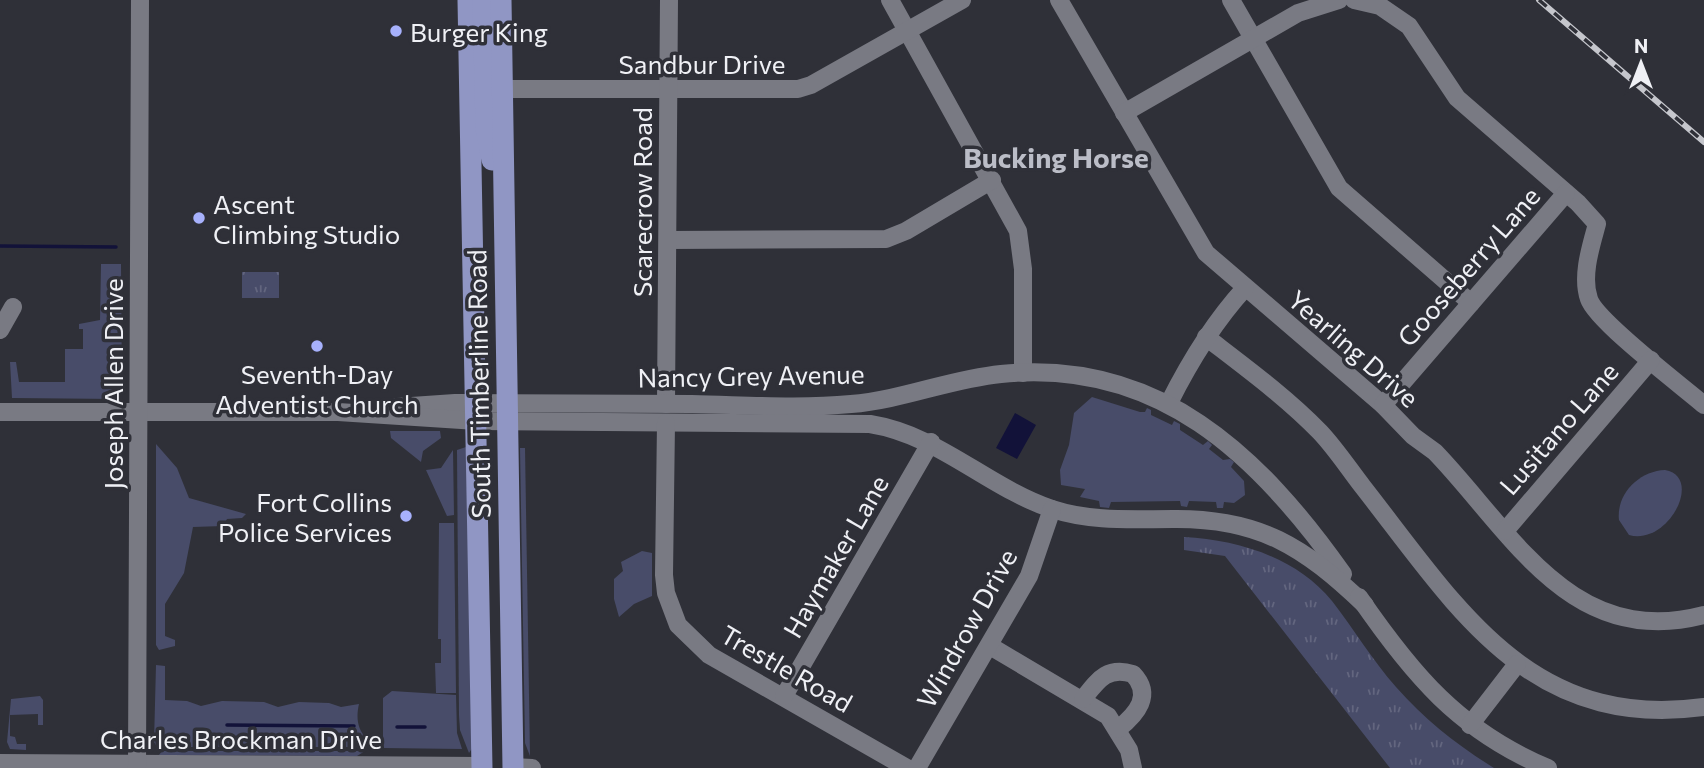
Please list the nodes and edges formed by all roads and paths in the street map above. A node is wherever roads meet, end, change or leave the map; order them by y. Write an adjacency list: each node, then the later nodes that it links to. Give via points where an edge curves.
1 (140, 0): 33 (street, Joseph Allen Drive)
2 (467, 0): 34 (main road, South Timberline Road)
3 (483, 0): 17 (main road, via 486,129 492,159)
4 (501, 0): 14 (main road, South Timberline Road)
5 (669, 0): 15 (street, Scarecrow Road)
6 (890, 0): 12 (street)
7 (962, 0): 12 (street, Sandbur Drive)
8 (1059, 0): 16 (street, Yearling Drive)
9 (1231, 0): 13 (street)
10 (1339, 0): 13 (street, via 1298,13)
11 (1354, 0): 19 (street, via 1380,6 1409,26 1457,98)
12 (908, 31): 15 (street, Sandbur Drive, via 798,89); 18 (street)
13 (1253, 39): 16 (street); 22 (street, via 1339,188)
14 (502, 89): 15 (street, Sandbur Drive); 17 (main road, South Timberline Road)
15 (668, 90): 20 (street, Scarecrow Road)
16 (1124, 113): 21 (street, Yearling Drive, via 1206,253)
17 (502, 177): 35 (main road, South Timberline Road)
18 (992, 180): 20 (street, via 886,239); 27 (street, via 1013,217 1023,251)
19 (1566, 193): 22 (street, Gooseberry Lane); 26 (street, via 1597,224 1587,277 1589,300)
20 (668, 240): 29 (street, Scarecrow Road)
21 (1245, 288): 25 (street); 30 (street, Yearling Drive)
22 (1471, 303): 30 (street, Gooseberry Lane)
23 (13, 307): 24 (street)
24 (0, 330)
25 (1206, 337): 28 (street); 44 (street, via 1321,433 1462,614)
26 (1651, 360): 31 (street); 39 (street, Lusitano Lane)
27 (1023, 373): 28 (street, Nancy Grey Avenue, via 1080,376); 29 (street, Nancy Grey Avenue, via 975,377 852,404)
28 (1169, 403): 40 (street, Nancy Grey Avenue, via 1223,438 1275,487)
29 (666, 404): 35 (street, Nancy Grey Avenue)
30 (1382, 405): 39 (street, Yearling Drive, via 1435,452)
31 (1704, 405)
32 (0, 412): 33 (street, Nancy Grey Avenue)
33 (138, 412): 34 (street, Nancy Grey Avenue); 51 (street, Joseph Allen Drive)
34 (477, 412): 35 (street, Nancy Grey Avenue); 42 (main road, South Timberline Road)
35 (507, 412): 36 (street, Nancy Grey Avenue); 53 (main road, South Timberline Road)
36 (666, 423): 37 (street, Nancy Grey Avenue, via 857,422 899,429); 45 (street, Trestle Road, via 664,575 671,609 678,625 709,655)
37 (931, 442): 38 (street, Nancy Grey Avenue); 45 (street, Haymaker Lane)
38 (1052, 509): 40 (street, Nancy Grey Avenue, via 1093,519 1211,520 1250,529 1308,555); 43 (street, Windrow Drive, via 1029,576)
39 (1505, 531): 41 (street, Yearling Drive, via 1545,576 1597,608 1665,621)
40 (1365, 605): 48 (street, Nancy Grey Avenue, via 1428,689)
41 (1704, 615)
42 (480, 616): 52 (main road, South Timberline Road); 53 (main road, via 493,668 495,753 499,761)
43 (990, 646): 46 (street); 56 (street, Windrow Drive)
44 (1517, 664): 47 (street, via 1570,692 1622,708 1673,711); 48 (street)
45 (783, 696): 55 (street, Trestle Road)
46 (1083, 699): 49 (street); 49 (street, via 1110,671 1133,674 1141,682 1142,699)
47 (1704, 707)
48 (1470, 725): 58 (street, Nancy Grey Avenue, via 1497,744)
49 (1118, 729): 57 (street)
50 (0, 763): 51 (street, Charles Brockman Drive)
51 (137, 766): 52 (street, Charles Brockman Drive)
52 (484, 767)
53 (513, 768): 54 (street)
54 (531, 768)
55 (907, 768)
56 (917, 768)
57 (1133, 768)
58 (1548, 768)

